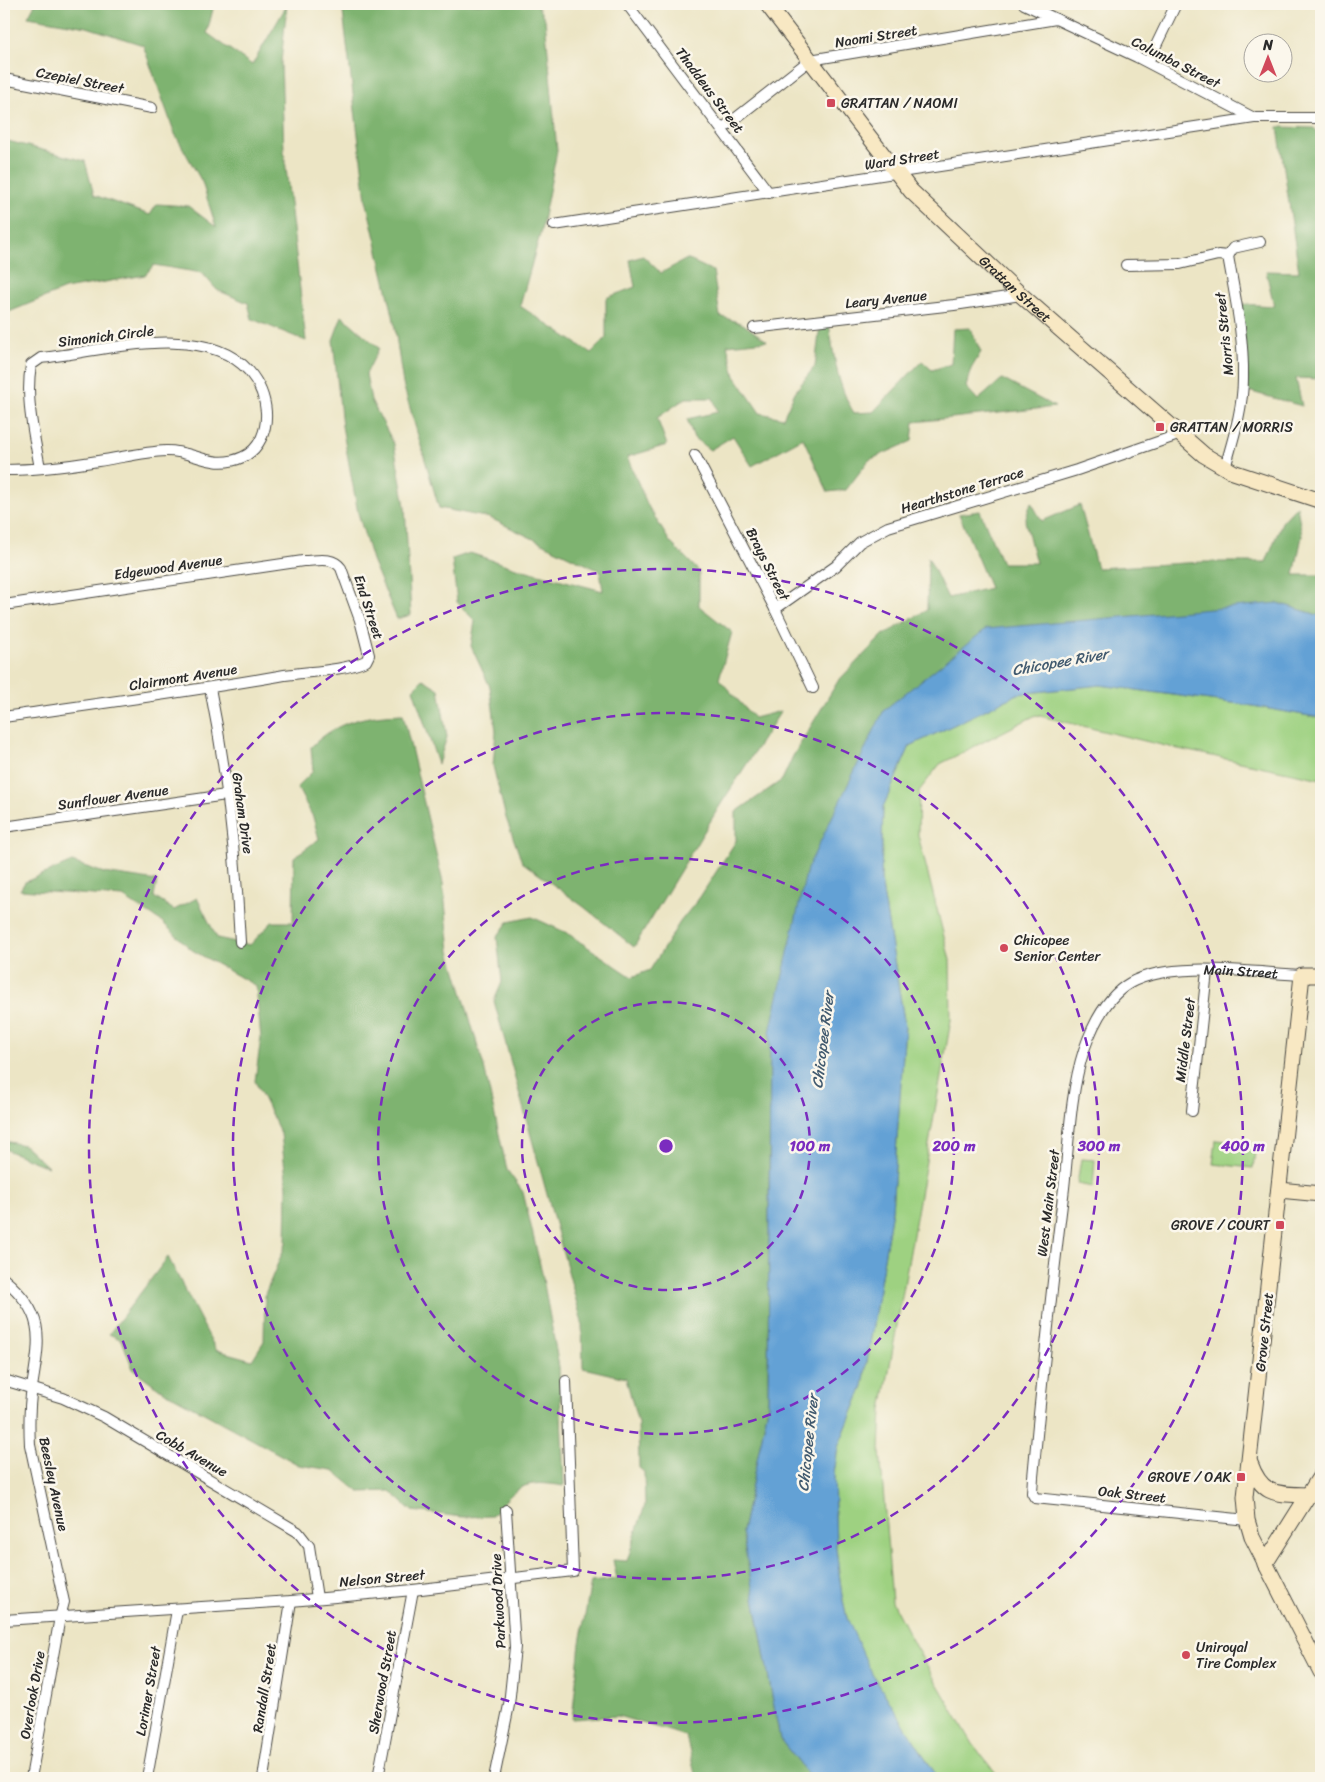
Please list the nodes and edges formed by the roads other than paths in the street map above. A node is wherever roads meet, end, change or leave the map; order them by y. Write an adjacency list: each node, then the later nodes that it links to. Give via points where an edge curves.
1 (627, 4): 12 (street, Thaddeus Street)
2 (767, 4): 6 (main road, Grattan Street)
3 (1025, 4): 5 (street, Columba Street)
4 (1176, 4): 7 (street)
5 (1056, 19): 6 (street, Naomi Street); 7 (street, Columba Street)
6 (810, 60): 12 (street, Naomi Street); 13 (main road, Grattan Street)
7 (1148, 62): 10 (street, Columba Street)
8 (4, 79): 9 (street, Czepiel Street)
9 (152, 108)
10 (1254, 118): 11 (street, Columba Street); 13 (street, Ward Street)
11 (1321, 118)
12 (722, 129): 14 (street, Thaddeus Street)
13 (897, 173): 14 (street, Ward Street); 19 (main road, Grattan Street, via 911,191)
14 (770, 193): 15 (street, Ward Street)
15 (554, 225)
16 (1260, 242): 17 (street, via 1233,248)
17 (1228, 256): 18 (street, via 1218,255 1180,264); 24 (street, Morris Street, via 1243,378 1241,401)
18 (1126, 265)
19 (1021, 294): 20 (street, Leary Avenue); 21 (main road, Grattan Street)
20 (754, 328)
21 (1178, 435): 24 (main road, Grattan Street); 29 (street, Hearthstone Terrace, via 1076,470 888,527 860,542 836,566)
22 (695, 455): 29 (street, Brays Street)
23 (40, 468): 23 (street, Simonich Circle, via 29,390 31,365 41,358 141,344 195,344 240,362 261,389 266,424 252,452 241,458 212,463 167,451); 25 (street)
24 (1225, 468): 26 (main road, Grattan Street)
25 (4, 470)
26 (1321, 501)
27 (337, 562): 28 (street, Edgewood Avenue, via 303,562); 30 (street, End Street, via 360,620 369,655)
28 (4, 605)
29 (775, 609): 32 (street, Brays Street)
30 (366, 661): 31 (street, Clairmont Avenue, via 352,667)
31 (210, 688): 33 (street, Clairmont Avenue); 34 (street, Graham Drive)
32 (813, 688)
33 (4, 717)
34 (226, 795): 35 (street, Sunflower Avenue); 36 (street, Graham Drive, via 236,861)
35 (4, 827)
36 (240, 942)
37 (1207, 971): 38 (street, Main Street); 39 (street, Main Street); 41 (street, Middle Street)
38 (1162, 972): 50 (street, West Main Street, via 1132,982 1110,1000 1093,1028 1081,1064 1056,1253)
39 (1302, 975): 40 (main road, Main Street); 42 (main road, Grove Street)
40 (1321, 976)
41 (1192, 1111)
42 (1279, 1190): 43 (main road); 48 (main road, Grove Street)
43 (1321, 1194)
44 (4, 1279): 47 (street, Beesley Avenue, via 28,1304 38,1326 39,1353)
45 (4, 1380): 47 (street, Cobb Avenue)
46 (566, 1382): 55 (street, Nelson Street, via 572,1571)
47 (32, 1389): 57 (street, Cobb Avenue, via 63,1398 104,1418 298,1532 309,1546); 60 (street, Beesley Avenue, via 30,1445 63,1592)
48 (1249, 1461): 51 (main road, via 1256,1479 1267,1490 1280,1494); 53 (main road, Grove Street, via 1245,1497)
49 (1321, 1475): 51 (main road)
50 (1032, 1477): 53 (street, Oak Street, via 1035,1498)
51 (1308, 1494): 54 (main road)
52 (506, 1510): 55 (street, Parkwood Drive)
53 (1247, 1520): 54 (main road, Grove Street)
54 (1265, 1564): 62 (main road, Grove Street)
55 (510, 1578): 56 (street, Nelson Street); 67 (street, Parkwood Drive, via 515,1647 509,1705)
56 (413, 1590): 57 (street, Nelson Street); 66 (street, Sherwood Street)
57 (317, 1598): 58 (street, Nelson Street)
58 (291, 1602): 59 (street, Nelson Street); 65 (street, Randall Street)
59 (177, 1610): 60 (street, Nelson Street); 64 (street, Lorimer Street)
60 (60, 1617): 61 (street, Nelson Street); 63 (street, Overlook Drive)
61 (4, 1620)
62 (1321, 1672)
63 (31, 1778)
64 (147, 1778)
65 (263, 1778)
66 (378, 1778)
67 (494, 1778)

